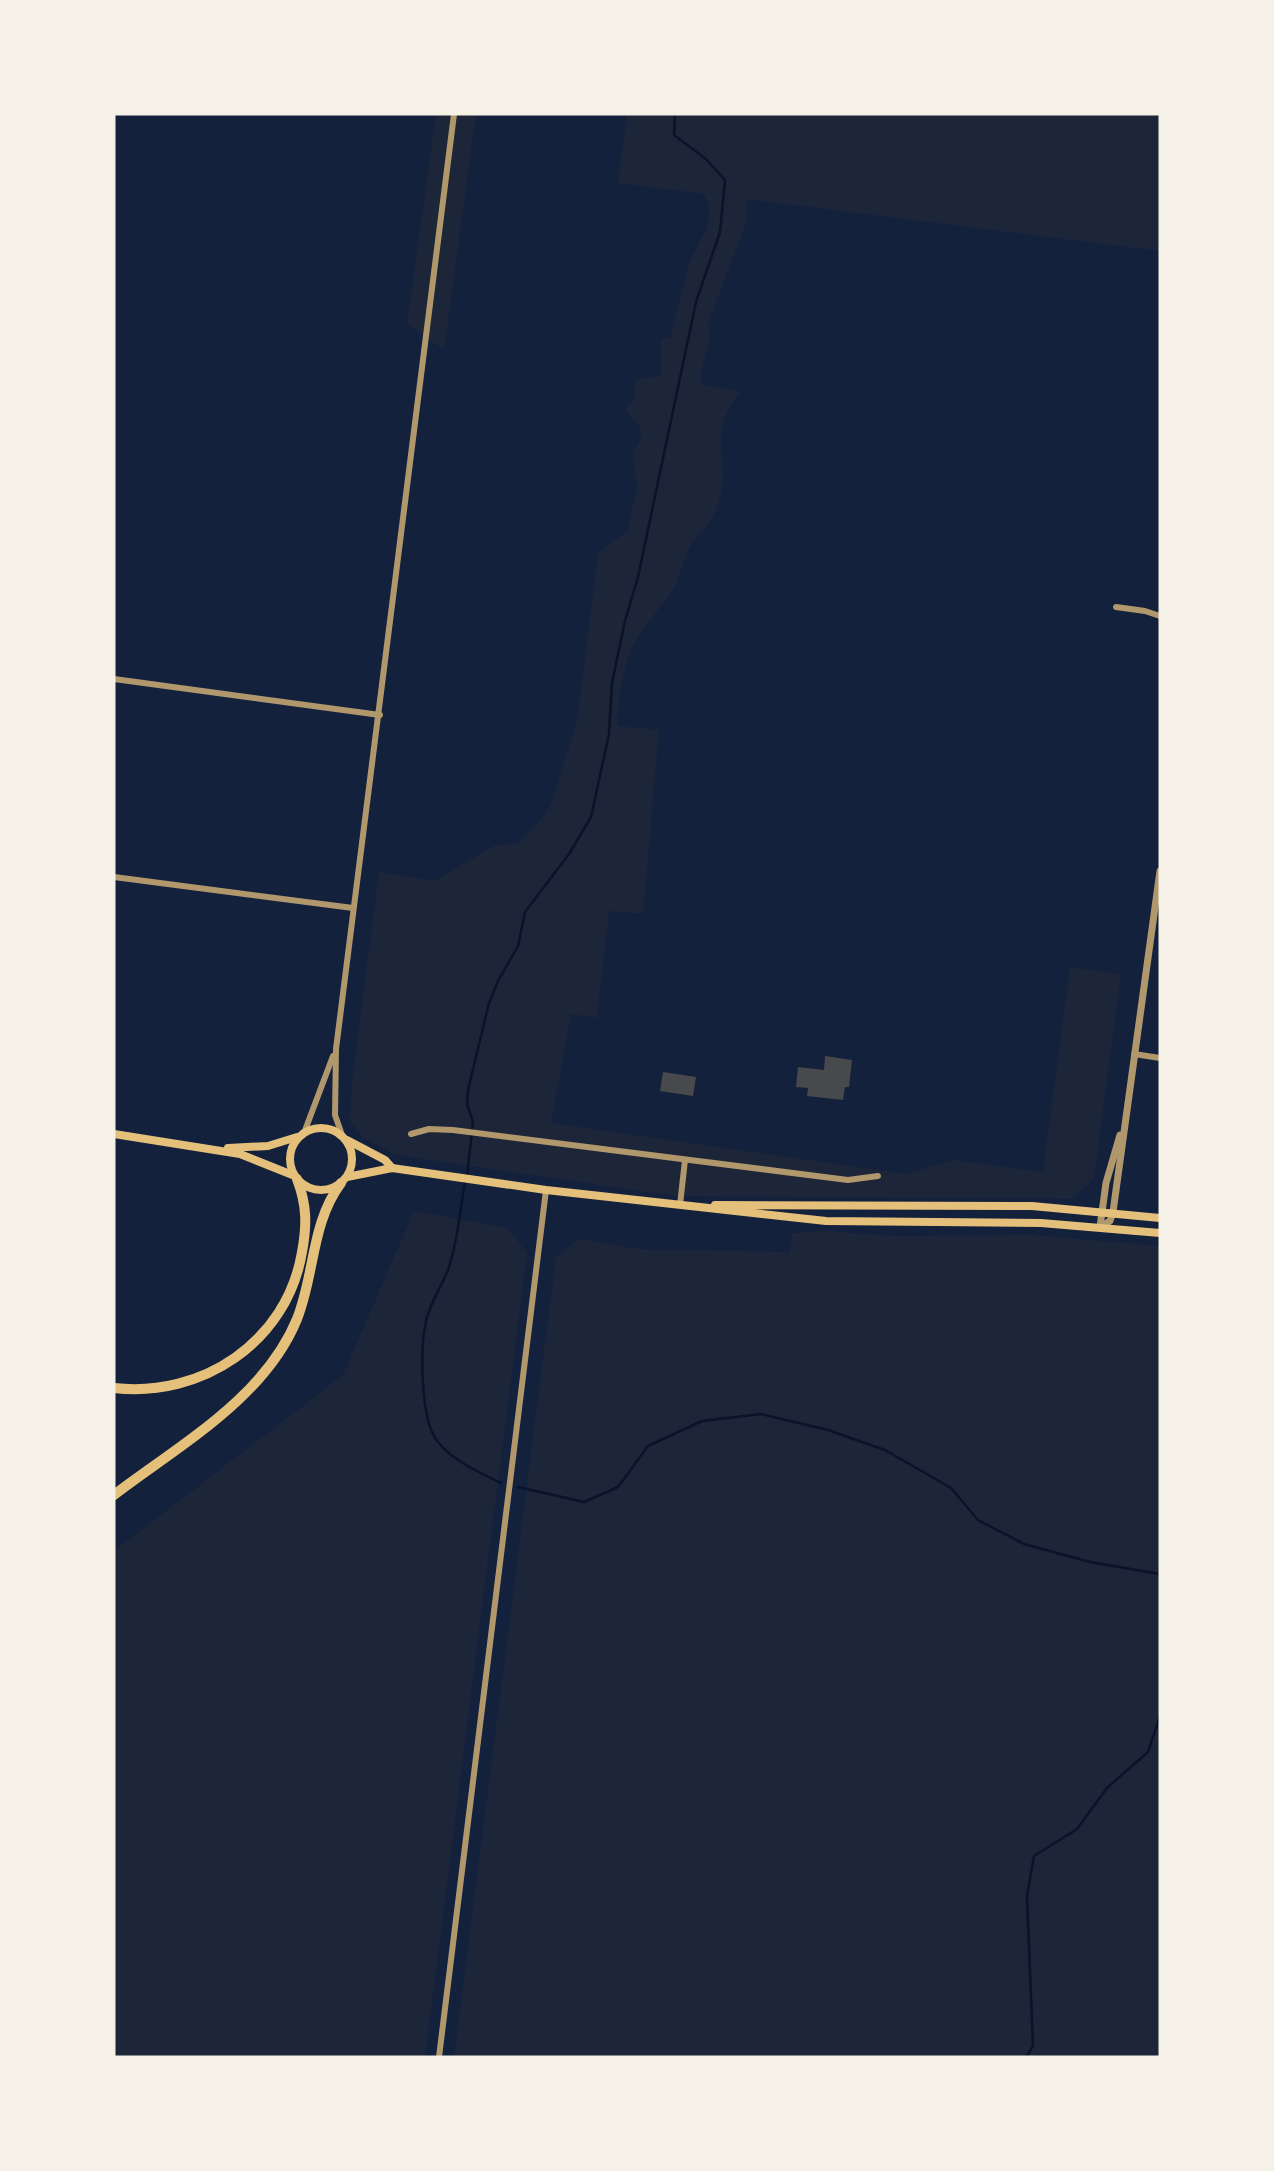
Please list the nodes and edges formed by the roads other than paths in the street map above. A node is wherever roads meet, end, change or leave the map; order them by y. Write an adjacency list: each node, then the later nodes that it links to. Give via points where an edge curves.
1 (454, 114): 5 (street)
2 (1116, 607): 3 (street)
3 (1159, 615)
4 (114, 679): 5 (street)
5 (380, 715): 8 (street)
6 (1160, 871): 10 (street)
7 (114, 877): 8 (street)
8 (353, 908): 9 (street)
9 (336, 1049): 14 (street); 16 (street, via 335,1115)
10 (1134, 1054): 11 (street); 12 (street)
11 (1160, 1058)
12 (1126, 1117): 25 (street); 26 (street)
13 (114, 1134): 17 (main road)
14 (302, 1134): 16 (main road, via 327,1128); 17 (main road, via 268,1146); 21 (main road, via 291,1150)
15 (411, 1134): 18 (street, via 461,1131)
16 (344, 1137): 19 (main road); 22 (main road, via 353,1158)
17 (200, 1146): 21 (main road, via 240,1154)
18 (685, 1160): 20 (street, via 848,1180); 24 (street)
19 (392, 1168): 22 (main road); 23 (main road)
20 (878, 1176)
21 (296, 1177): 22 (main road, via 314,1189 333,1188); 30 (highway, via 307,1218 300,1263 283,1307 265,1331 236,1359 209,1375 152,1390)
22 (344, 1180): 31 (highway, via 331,1196 314,1245 297,1318 262,1374 226,1409)
23 (546, 1190): 24 (main road); 32 (street)
24 (684, 1205): 25 (main road, via 1032,1206); 28 (main road, via 826,1221)
25 (1102, 1211): 26 (main road); 28 (street)
26 (1113, 1212): 27 (main road); 28 (street, via 1110,1221)
27 (1160, 1218)
28 (1100, 1227): 29 (main road)
29 (1160, 1233)
30 (114, 1388)
31 (114, 1495)
32 (439, 2057)

